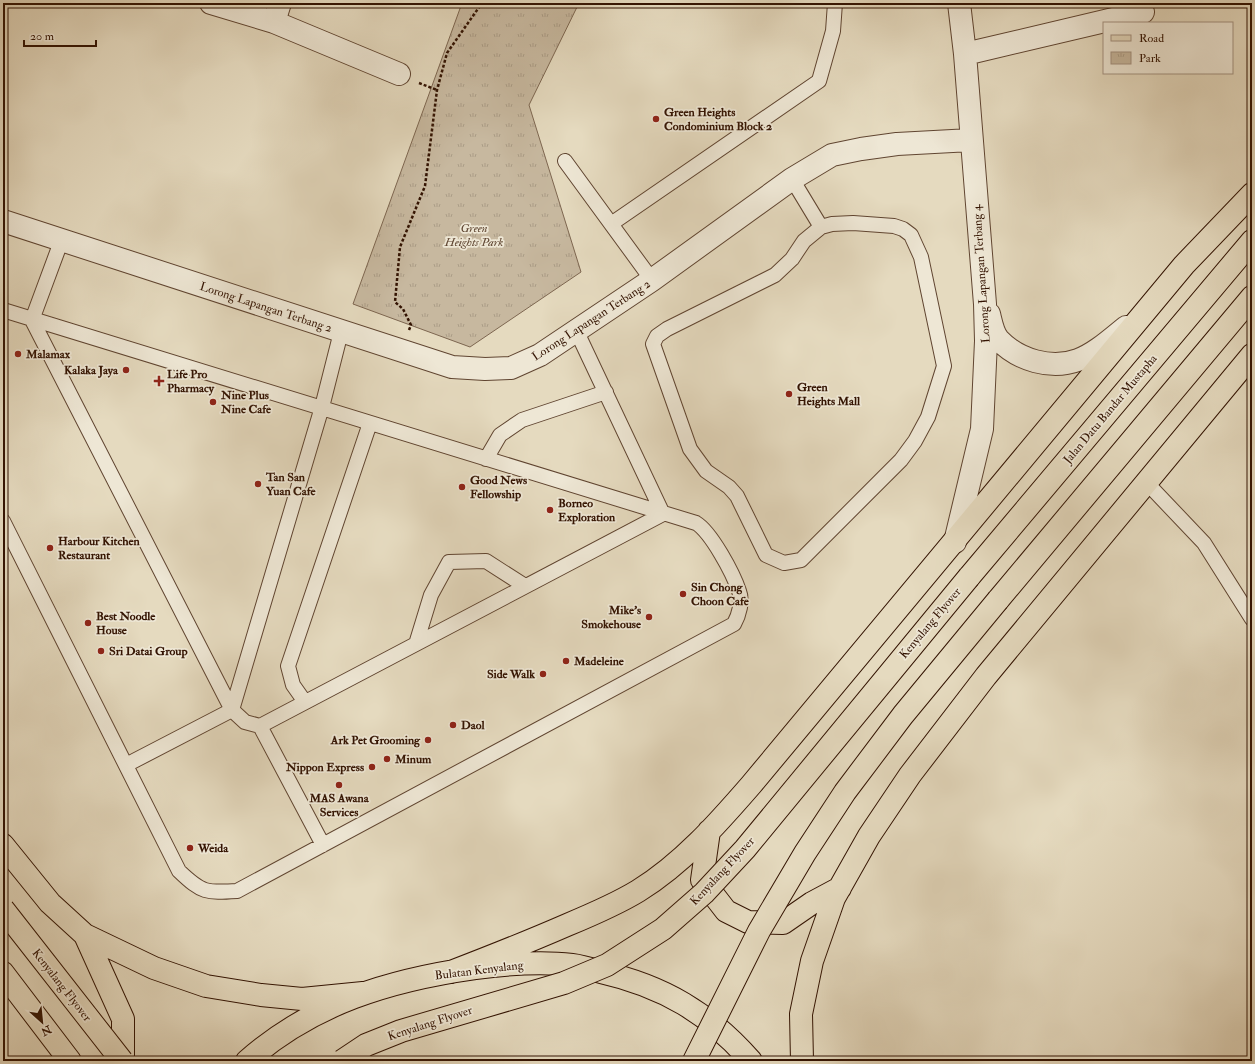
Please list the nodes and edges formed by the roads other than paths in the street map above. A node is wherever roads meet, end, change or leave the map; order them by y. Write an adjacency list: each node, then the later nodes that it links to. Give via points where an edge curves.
1 (211, 3): 4 (street)
2 (835, 3): 13 (lane, via 833,31 819,81)
3 (959, 3): 6 (street, Lorong Lapangan Terbang 4)
4 (277, 12): 7 (street)
5 (1143, 12): 6 (street)
6 (965, 54): 8 (street, Lorong Lapangan Terbang 4)
7 (399, 74)
8 (971, 140): 10 (street, Lorong Lapangan Terbang 2, via 897,144 832,155); 19 (street, Lorong Lapangan Terbang 4)
9 (565, 161): 13 (lane)
10 (792, 179): 14 (lane); 17 (street, Lorong Lapangan Terbang 2)
11 (1252, 194): 21 (main road, via 1184,265)
12 (3, 221): 15 (street, Lorong Lapangan Terbang 2)
13 (611, 224): 17 (lane)
14 (821, 227): 14 (lane, via 854,223 894,226 911,235 921,257 944,366 928,417 902,460 801,560 784,563 766,555 737,496 706,471 690,449 653,344 657,336 667,329 775,275 792,259 804,241)
15 (62, 239): 22 (lane); 24 (street, Lorong Lapangan Terbang 2)
16 (1252, 242): 34 (main road, Jalan Datu Bandar Mustapha)
17 (652, 280): 23 (street, Lorong Lapangan Terbang 2)
18 (1252, 297): 56 (main road, bridge, via 903,715 829,816 759,931)
19 (985, 304): 21 (street, via 998,339 1033,361 1054,364 1077,360 1097,350); 33 (street, Lorong Lapangan Terbang 4, via 982,429)
20 (3, 310): 22 (lane)
21 (1143, 314): 33 (main road)
22 (32, 320): 27 (lane); 39 (lane)
23 (576, 330): 24 (street, Lorong Lapangan Terbang 2, via 540,355 511,368 485,369 452,367); 26 (lane)
24 (341, 332): 27 (lane)
25 (1252, 355): 30 (main road)
26 (606, 392): 29 (lane, via 522,420 500,435); 31 (lane)
27 (322, 407): 28 (lane); 39 (lane)
28 (370, 423): 29 (lane); 38 (lane, via 288,666 293,685)
29 (486, 459): 31 (lane)
30 (1146, 482): 36 (lane, via 1204,543); 45 (main road, via 986,676 910,774 869,836)
31 (663, 514): 35 (lane); 44 (lane, via 696,523 704,527 712,537 739,592 738,616 734,624)
32 (3, 521): 41 (lane)
33 (955, 542): 42 (main road, via 751,785)
34 (969, 577): 55 (main road, Kenyalang Flyover, bridge, via 745,849 704,893 663,929 607,965 564,982 401,1031 366,1045)
35 (525, 586): 37 (lane); 37 (lane, via 486,561 449,562 430,595)
36 (1252, 619)
37 (416, 644): 38 (lane)
38 (305, 702): 40 (lane)
39 (232, 710): 40 (lane, via 245,722); 41 (lane)
40 (260, 726): 44 (lane)
41 (126, 765): 44 (lane, via 179,871 197,888 215,892 237,891)
42 (709, 831): 45 (main road, via 702,880 726,911 748,922 783,923); 48 (main road, via 666,870 639,890 609,907)
43 (3, 845): 47 (main road, via 50,903)
44 (323, 845)
45 (840, 888): 58 (main road, via 834,898 812,961 801,1014)
46 (3, 909): 53 (main road, Kenyalang Flyover, bridge)
47 (85, 935): 50 (main road, via 154,968 206,986 302,999); 52 (main road, via 123,1019 123,1055)
48 (451, 972): 50 (main road, Bulatan Kenyalang); 57 (main road, Bulatan Kenyalang, via 509,964 571,965 618,976 653,987 687,1004 733,1040)
49 (3, 973): 51 (main road)
50 (363, 992): 54 (main road, Bulatan Kenyalang, via 307,1018 270,1040)
51 (70, 1061)
52 (118, 1061)
53 (122, 1061)
54 (247, 1061)
55 (342, 1061)
56 (694, 1061)
57 (751, 1061)
58 (802, 1061)

